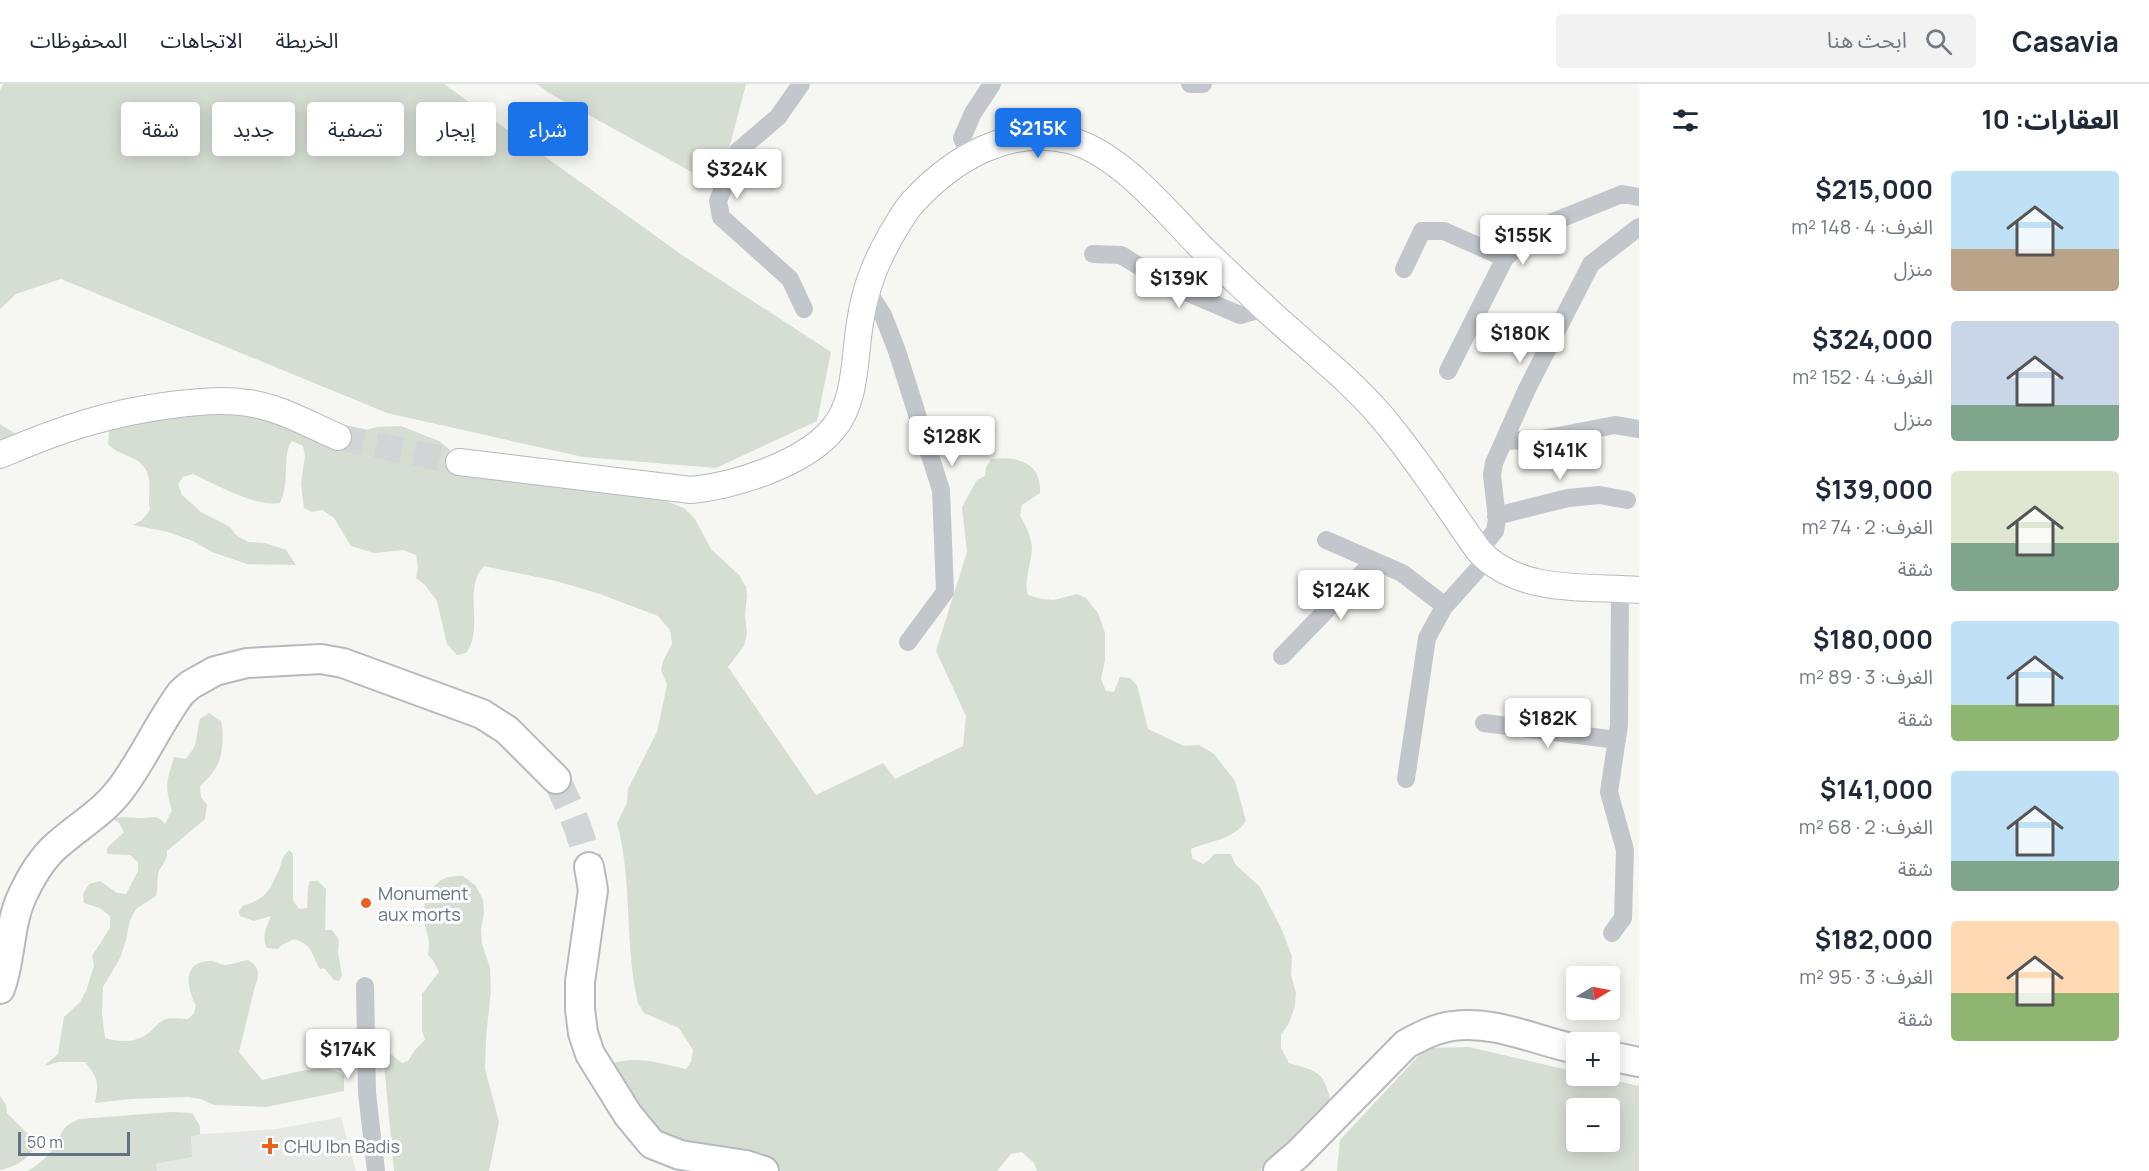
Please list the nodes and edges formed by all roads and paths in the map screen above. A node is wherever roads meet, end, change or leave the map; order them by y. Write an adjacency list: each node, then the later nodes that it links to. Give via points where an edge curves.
1 (801, 84): 13 (street, via 778,117 738,151 718,201 721,217 790,279)
2 (992, 84): 5 (street, via 962,138)
3 (1190, 84): 4 (street)
4 (1203, 84)
5 (970, 155): 11 (main road, via 945,171 911,203 881,252); 12 (main road, via 1003,141 1031,137 1068,140 1094,149 1150,194)
6 (1639, 197): 9 (street, via 1622,194 1540,227)
7 (1639, 227): 17 (street, via 1591,264)
8 (1094, 254): 12 (street, via 1121,255 1170,285 1240,315)
9 (1506, 258): 10 (street, via 1444,231 1422,231); 14 (street)
10 (1404, 269)
11 (867, 290): 19 (main road, via 851,387 841,418 816,444 764,472 729,485 691,490); 27 (street, via 894,342 941,490 945,592)
12 (1265, 308): 23 (main road, via 1363,396 1391,427)
13 (804, 309)
14 (1448, 371)
15 (1639, 429): 17 (street, via 1615,426 1537,440)
16 (338, 438): 18 (main road, via 250,403 213,401 142,408 100,418 60,429)
17 (1504, 441): 21 (street, via 1492,475)
18 (0, 455)
19 (459, 462)
20 (1627, 500): 21 (street, via 1599,495 1568,498)
21 (1496, 516): 23 (street, via 1495,531)
22 (1326, 540): 24 (street)
23 (1483, 555): 25 (main road, via 1507,573 1532,582); 26 (street)
24 (1374, 561): 26 (street, via 1402,573); 28 (street)
25 (1630, 589): 30 (street)
26 (1445, 606): 31 (street, via 1427,638)
27 (908, 642)
28 (1282, 656)
29 (1484, 723): 30 (street)
30 (1617, 740): 34 (street, via 1609,792 1625,850 1623,918)
31 (1406, 778)
32 (556, 779): 36 (main road, via 507,730 482,714 361,668 321,659 247,663 215,671 190,685 171,706 121,790 51,850 24,890 11,928)
33 (589, 867): 41 (main road, via 593,890 582,960 580,1009 590,1054 628,1115 652,1144 680,1155)
34 (1612, 933)
35 (365, 986): 40 (street, via 367,1093)
36 (0, 989)
37 (1566, 1046): 42 (main road, via 1470,1025 1425,1034 1406,1044)
38 (1620, 1058): 39 (main road)
39 (1639, 1062)
40 (376, 1171)
41 (764, 1171)
42 (1278, 1171)

